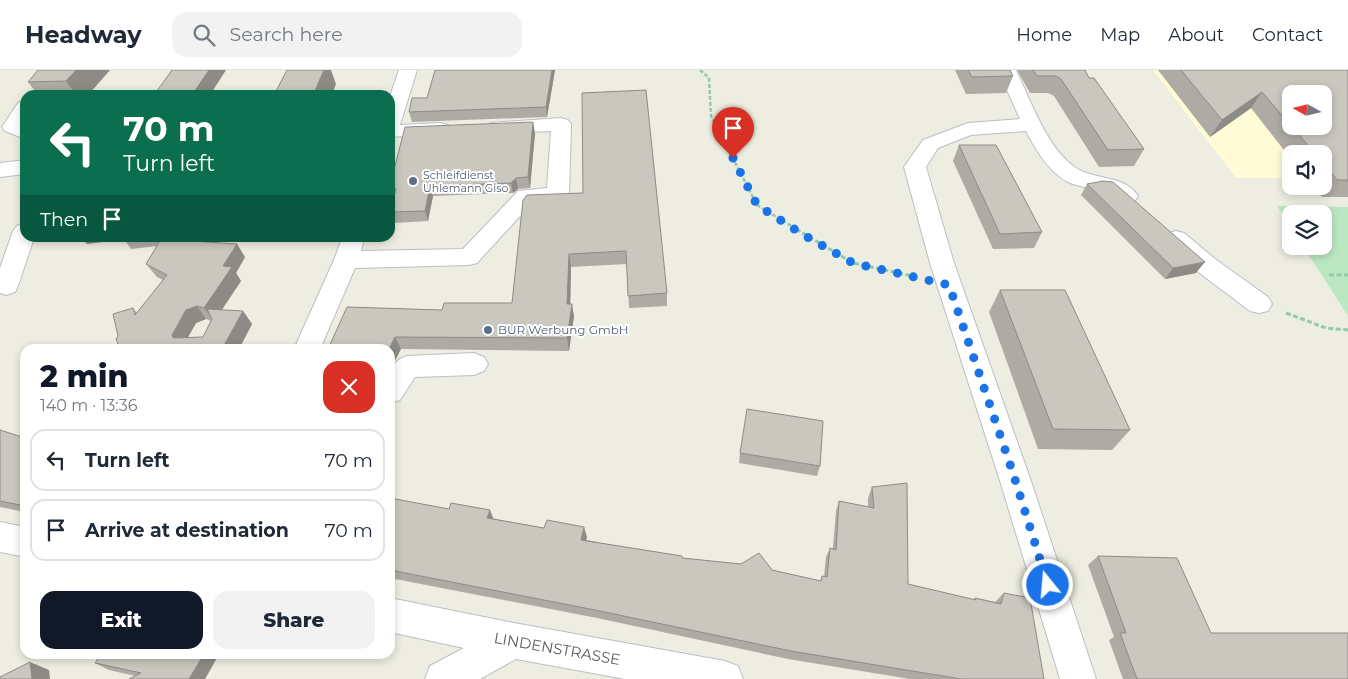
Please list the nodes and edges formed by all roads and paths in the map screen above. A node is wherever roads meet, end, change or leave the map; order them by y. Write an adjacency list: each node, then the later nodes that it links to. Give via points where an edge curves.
1 (408, 70): 4 (street)
2 (700, 70): 17 (path, via 709,78 712,116 757,205 853,263)
3 (1006, 70): 6 (street)
4 (395, 110)
5 (20, 115): 7 (street, via 12,127)
6 (1032, 124): 11 (street, via 1046,149 1068,174 1115,186); 17 (street, via 968,129 930,144 915,167)
7 (20, 131)
8 (395, 131): 14 (street, via 561,124 558,195 526,196 469,257)
9 (20, 168): 10 (street)
10 (0, 170)
11 (1142, 209)
12 (1163, 227): 19 (street, via 1206,266)
13 (21, 242): 18 (street)
14 (350, 249): 21 (street)
15 (1329, 275): 16 (path)
16 (1348, 275)
17 (949, 285): 30 (street)
18 (6, 286)
19 (1260, 304): 20 (path, via 1326,328)
20 (1348, 330)
21 (309, 344)
22 (474, 364): 23 (street, via 407,367)
23 (395, 385)
24 (0, 538): 25 (street)
25 (20, 541)
26 (395, 616): 27 (street, LINDENSTRASSE)
27 (514, 642): 28 (street); 29 (street, LINDENSTRASSE)
28 (443, 679)
29 (725, 679)
30 (1078, 679)

